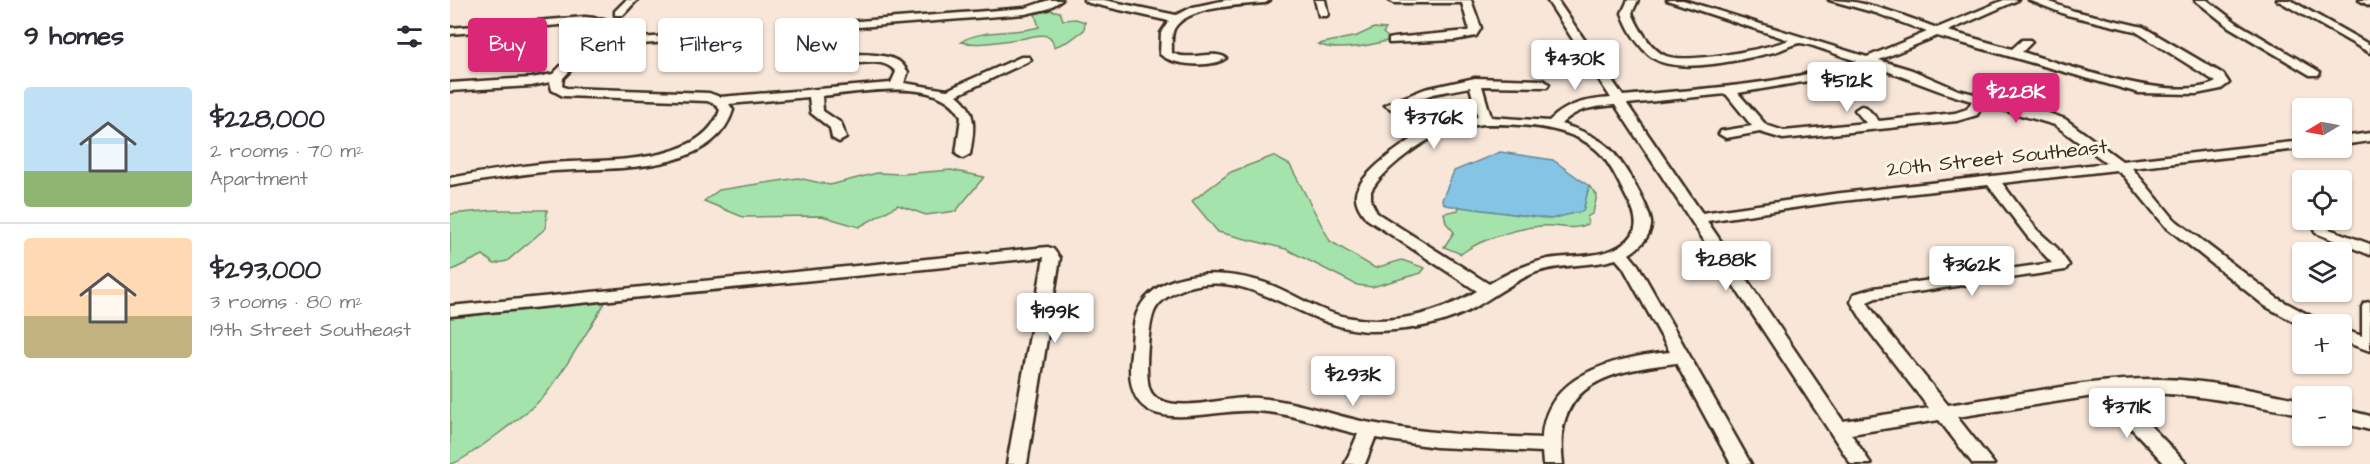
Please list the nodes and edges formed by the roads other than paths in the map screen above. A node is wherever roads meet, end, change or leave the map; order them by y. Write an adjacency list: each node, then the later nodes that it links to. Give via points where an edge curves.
1 (632, 0): 19 (street)
2 (1057, 0): 23 (street, via 1025,10)
3 (1089, 0): 21 (street)
4 (1265, 0): 17 (street)
5 (1320, 0): 20 (street)
6 (1394, 0): 7 (street)
7 (1465, 0): 27 (street, via 1475,28 1472,34)
8 (1552, 0): 47 (street)
9 (1633, 0): 26 (street, via 1628,17 1652,51 1662,58 1740,55 1783,47)
10 (1672, 0): 26 (street)
11 (1834, 0): 25 (street, via 1889,13)
12 (2013, 0): 25 (street)
13 (2034, 0): 30 (street, via 2139,29 2223,83 2199,89 2150,90)
14 (2200, 0): 36 (street, via 2233,25)
15 (2282, 0): 29 (street)
16 (2364, 0): 18 (street)
17 (1235, 1): 21 (street, via 1202,8)
18 (2370, 3)
19 (619, 13)
20 (1323, 14)
21 (1177, 19): 31 (street, via 1168,30 1166,54 1178,60)
22 (559, 22): 24 (street)
23 (859, 24)
24 (450, 30)
25 (1937, 32): 30 (street); 34 (street)
26 (1800, 39): 34 (street)
27 (1393, 41)
28 (2026, 42): 30 (street)
29 (2370, 51)
30 (2015, 53)
31 (1220, 58)
32 (859, 59): 41 (street, via 897,65 902,72)
33 (1025, 60): 44 (street)
34 (1869, 61): 42 (street, via 1800,80); 45 (street)
35 (562, 72): 37 (street)
36 (2314, 72)
37 (557, 77): 40 (street); 46 (street, via 556,87 563,92 698,95)
38 (1475, 82): 39 (street); 48 (street, via 1426,90); 50 (street)
39 (1543, 84)
40 (450, 87)
41 (896, 87): 43 (street); 44 (street)
42 (1729, 90): 47 (street); 53 (street)
43 (815, 93): 46 (street); 56 (street, via 817,113 836,126)
44 (947, 95): 59 (street, via 966,114)
45 (1980, 100): 51 (street, via 1972,112 1962,116); 60 (street, via 2060,122)
46 (719, 101): 62 (street, via 727,110 712,132 665,158 624,166 534,169)
47 (1620, 101): 52 (street, via 1578,115); 63 (street)
48 (1391, 105)
49 (1861, 110): 51 (street)
50 (1485, 119): 52 (street); 67 (street, via 1443,128 1418,142 1370,181 1364,202 1377,220)
51 (1875, 125): 53 (street, via 1783,135)
52 (1557, 128): 66 (street, via 1603,150 1643,215 1642,234)
53 (1761, 128): 54 (street)
54 (1726, 134)
55 (2370, 137): 57 (street)
56 (839, 138)
57 (2352, 140)
58 (2292, 146): 60 (street, 20th Street Southeast)
59 (963, 154)
60 (2119, 166): 61 (street, 20th Street Southeast); 70 (street, via 2170,222 2271,302)
61 (1991, 180): 63 (street, 20th Street Southeast); 76 (street, via 2061,265 1860,298 1863,310)
62 (450, 182)
63 (1698, 218): 79 (street)
64 (2321, 230): 65 (street)
65 (2370, 250)
66 (1619, 253): 67 (street, via 1542,266); 73 (street, via 1630,265)
67 (1487, 290): 80 (street, via 1471,302 1430,319 1367,325 1322,316 1235,278 1193,281 1171,288 1150,303 1143,316 1139,382 1141,394 1150,403 1170,411 1255,404)
68 (2370, 307): 72 (street)
69 (450, 311): 82 (street, via 1042,251 1050,254 1051,261)
70 (2293, 314)
71 (2352, 338): 72 (street)
72 (2370, 344)
73 (1679, 357): 81 (street, via 1614,367 1582,384 1557,411); 85 (street)
74 (2104, 388): 75 (street, via 2190,387); 76 (street); 88 (street)
75 (2292, 405)
76 (1943, 413): 79 (street); 87 (street)
77 (2352, 418): 78 (street)
78 (2370, 423)
79 (1838, 429): 86 (street)
80 (1369, 430): 81 (street); 83 (street)
81 (1549, 445): 84 (street)
82 (1017, 464)
83 (1355, 464)
84 (1553, 464)
85 (1741, 464)
86 (1861, 464)
87 (1984, 464)
88 (2177, 464)

